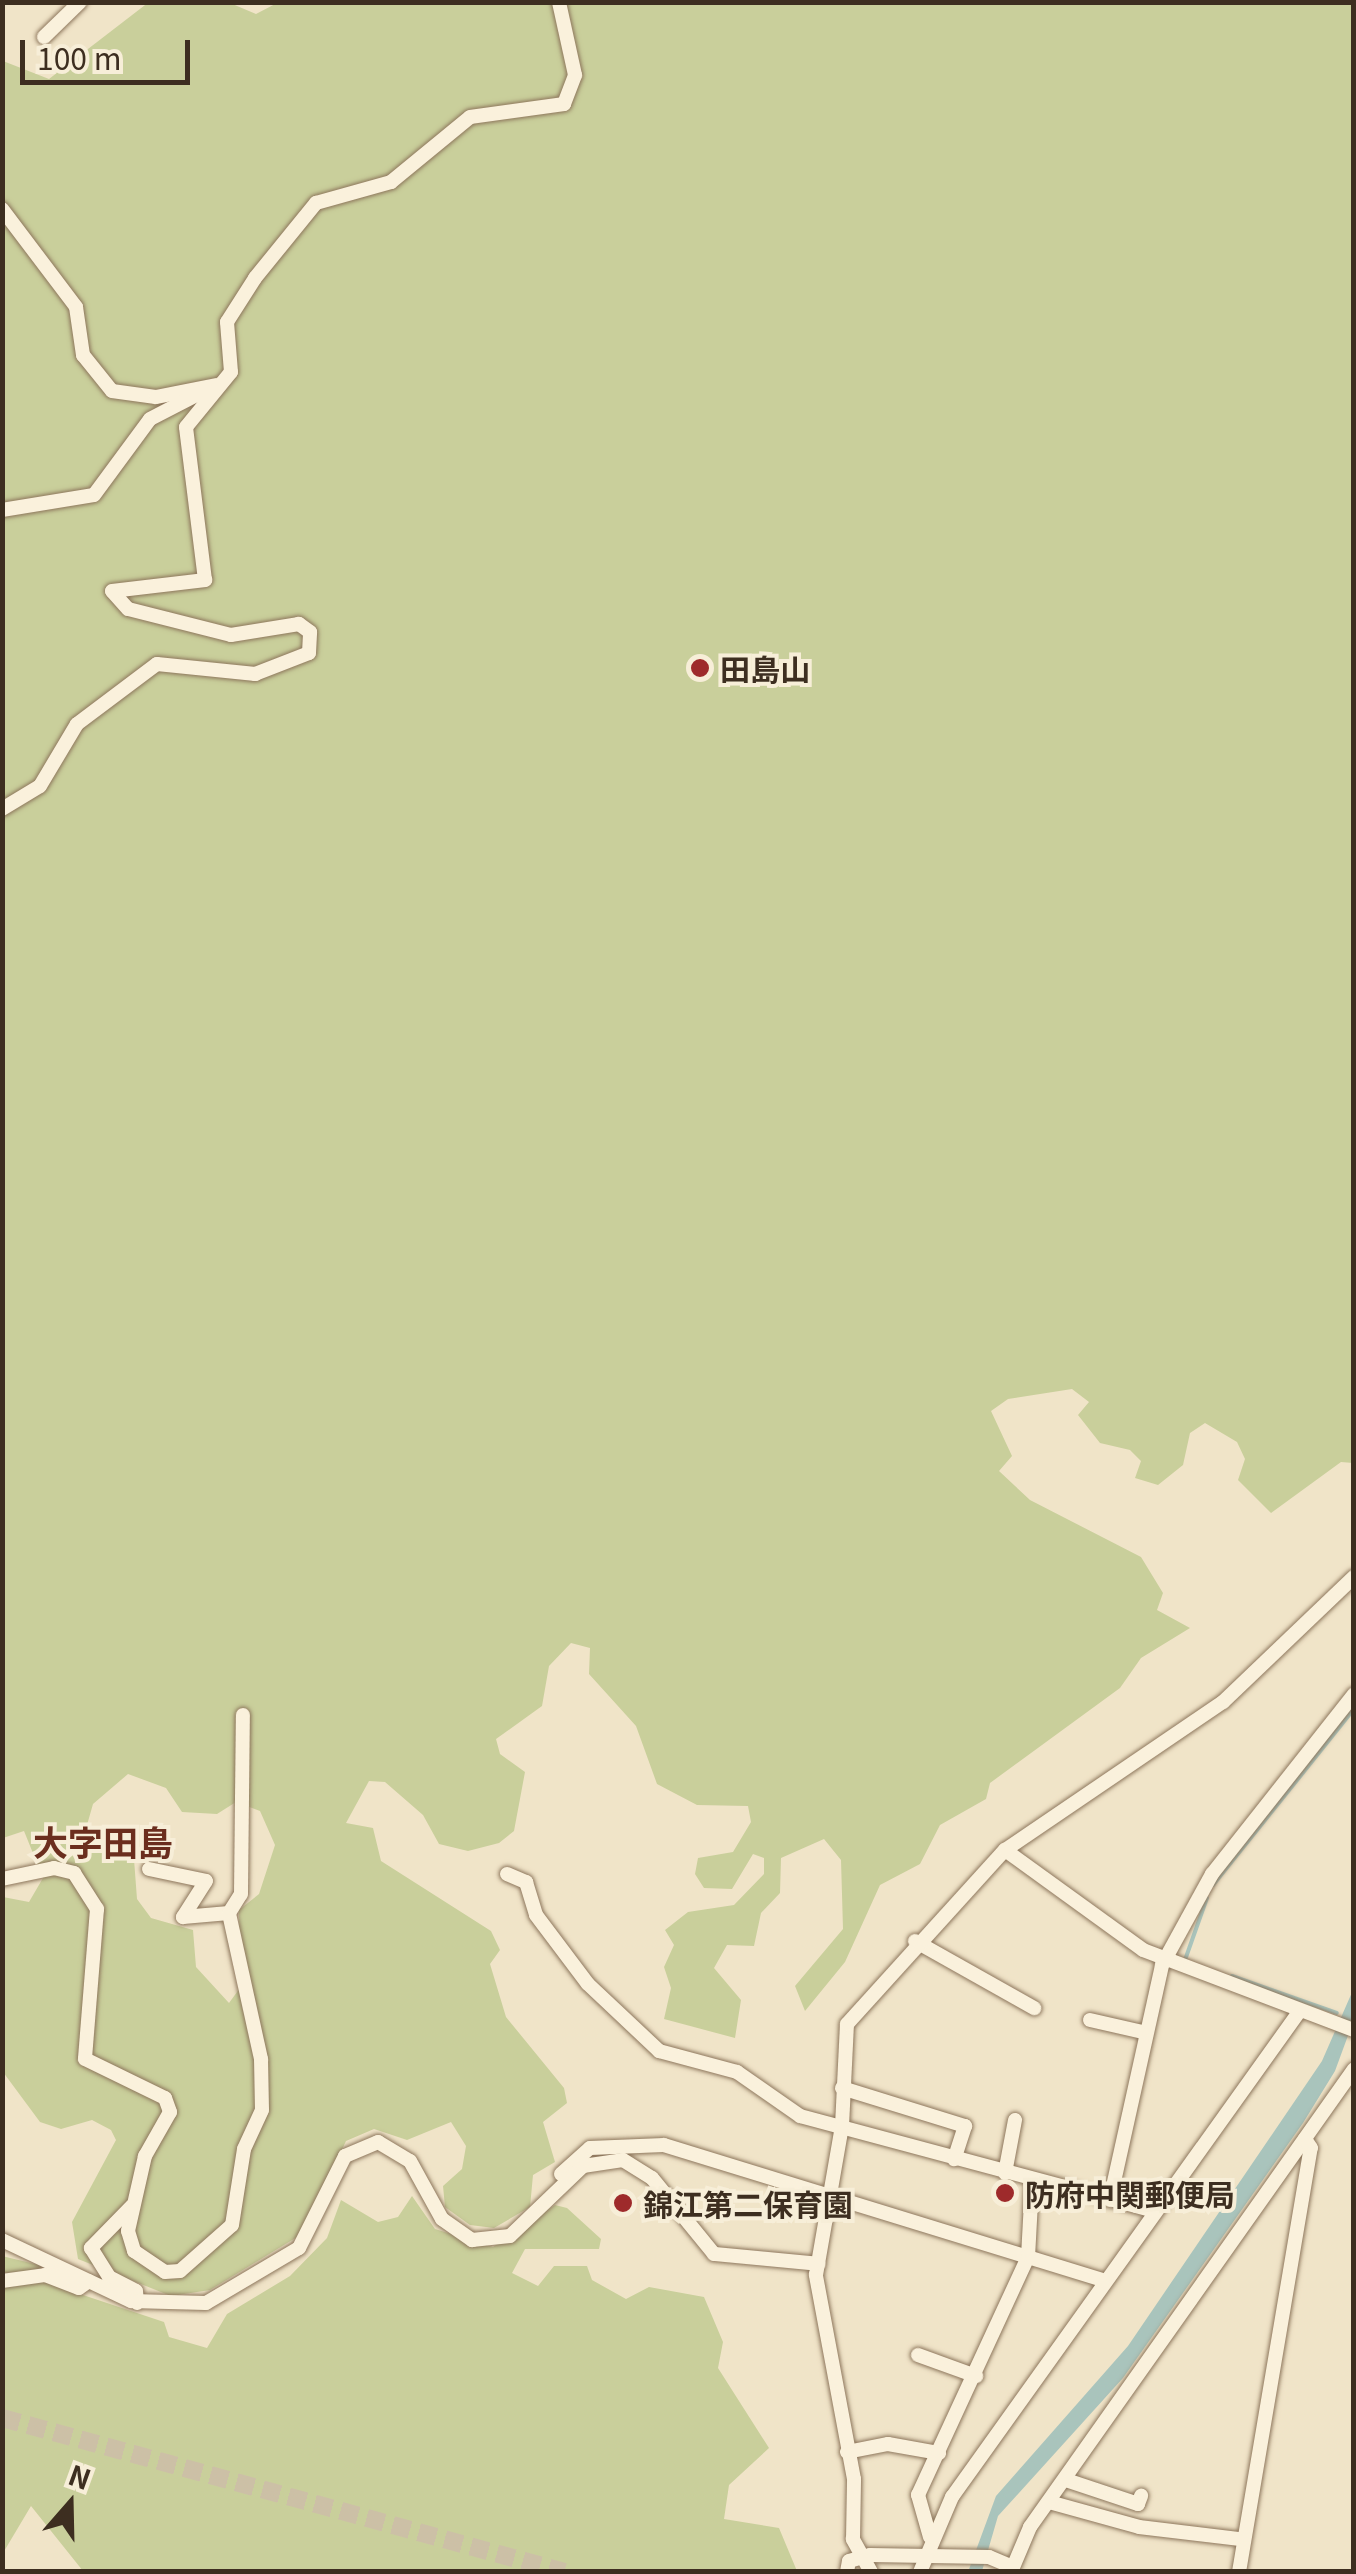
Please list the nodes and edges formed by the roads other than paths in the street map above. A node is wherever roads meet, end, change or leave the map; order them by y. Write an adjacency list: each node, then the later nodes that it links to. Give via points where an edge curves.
1 (80, 2): 3 (street)
2 (559, 2): 5 (street, via 575,75 564,104 470,116 391,182 316,203 232,312 236,363)
3 (44, 37)
4 (2, 208): 5 (street, via 76,307 83,355 112,391 156,396)
5 (219, 384): 6 (street, via 150,419 94,495); 7 (street, via 194,412 184,443 202,498 204,580 120,586 110,596 231,634 299,624 314,642 309,653 255,674 157,664 77,724 40,786)
6 (2, 510)
7 (2, 809)
8 (1354, 1578): 11 (street, via 1224,1702)
9 (1354, 1694): 17 (street, via 1212,1874)
10 (242, 1715): 15 (street, via 243,1881)
11 (1005, 1850): 16 (street); 17 (street)
12 (149, 1869): 15 (street, via 206,1881 183,1916)
13 (507, 1874): 26 (street, via 526,1882 548,1934 651,2046 692,2054 744,2076 780,2109)
14 (2, 1879): 34 (street, via 54,1868 74,1873 96,1909 85,2059 152,2084 170,2112)
15 (228, 1913): 34 (street, via 263,2082 232,2224 166,2272 134,2251)
16 (915, 1941): 18 (street); 24 (street, via 847,2024)
17 (1168, 1963): 19 (street); 22 (street)
18 (1034, 2008)
19 (1299, 2012): 21 (street); 35 (street)
20 (1090, 2020): 22 (street)
21 (1353, 2030)
22 (1144, 2032): 31 (street)
23 (1354, 2070): 27 (street)
24 (842, 2088): 26 (street); 28 (street, via 965,2126)
25 (1016, 2120): 29 (street)
26 (842, 2126): 28 (street); 33 (street)
27 (1305, 2139): 47 (street); 51 (street, via 1312,2148)
28 (954, 2159): 29 (street)
29 (1005, 2173): 30 (street)
30 (1032, 2183): 31 (street); 37 (street)
31 (1110, 2200): 35 (street)
32 (546, 2202): 33 (street, via 543,2194 590,2148 647,2145); 38 (street, via 584,2166 623,2160 652,2178 714,2254); 42 (street, via 510,2236 472,2240 442,2219 410,2161 366,2144 345,2156 312,2233 266,2274 206,2302)
33 (830, 2202): 37 (street); 38 (street)
34 (132, 2205): 42 (street, via 91,2248 96,2265 136,2291)
35 (1154, 2212): 39 (street)
36 (2, 2240): 41 (street)
37 (1028, 2258): 39 (street); 44 (street)
38 (818, 2264): 45 (street)
39 (1104, 2280): 50 (street)
40 (2, 2281): 41 (street, via 45,2275 80,2288)
41 (89, 2281): 42 (street)
42 (137, 2303)
43 (918, 2355): 44 (street)
44 (976, 2376): 46 (street)
45 (847, 2452): 46 (street, via 888,2444); 52 (street)
46 (939, 2453): 50 (street, via 915,2505)
47 (1066, 2480): 48 (street, via 1138,2504); 49 (street)
48 (1141, 2496)
49 (1049, 2502): 51 (street, via 1140,2527); 54 (street)
50 (930, 2537): 53 (street)
51 (1240, 2539): 57 (street)
52 (859, 2556): 53 (street); 55 (street); 56 (street)
53 (920, 2566): 54 (street, via 990,2557)
54 (1011, 2570)
55 (847, 2572)
56 (871, 2572)
57 (1239, 2572)

